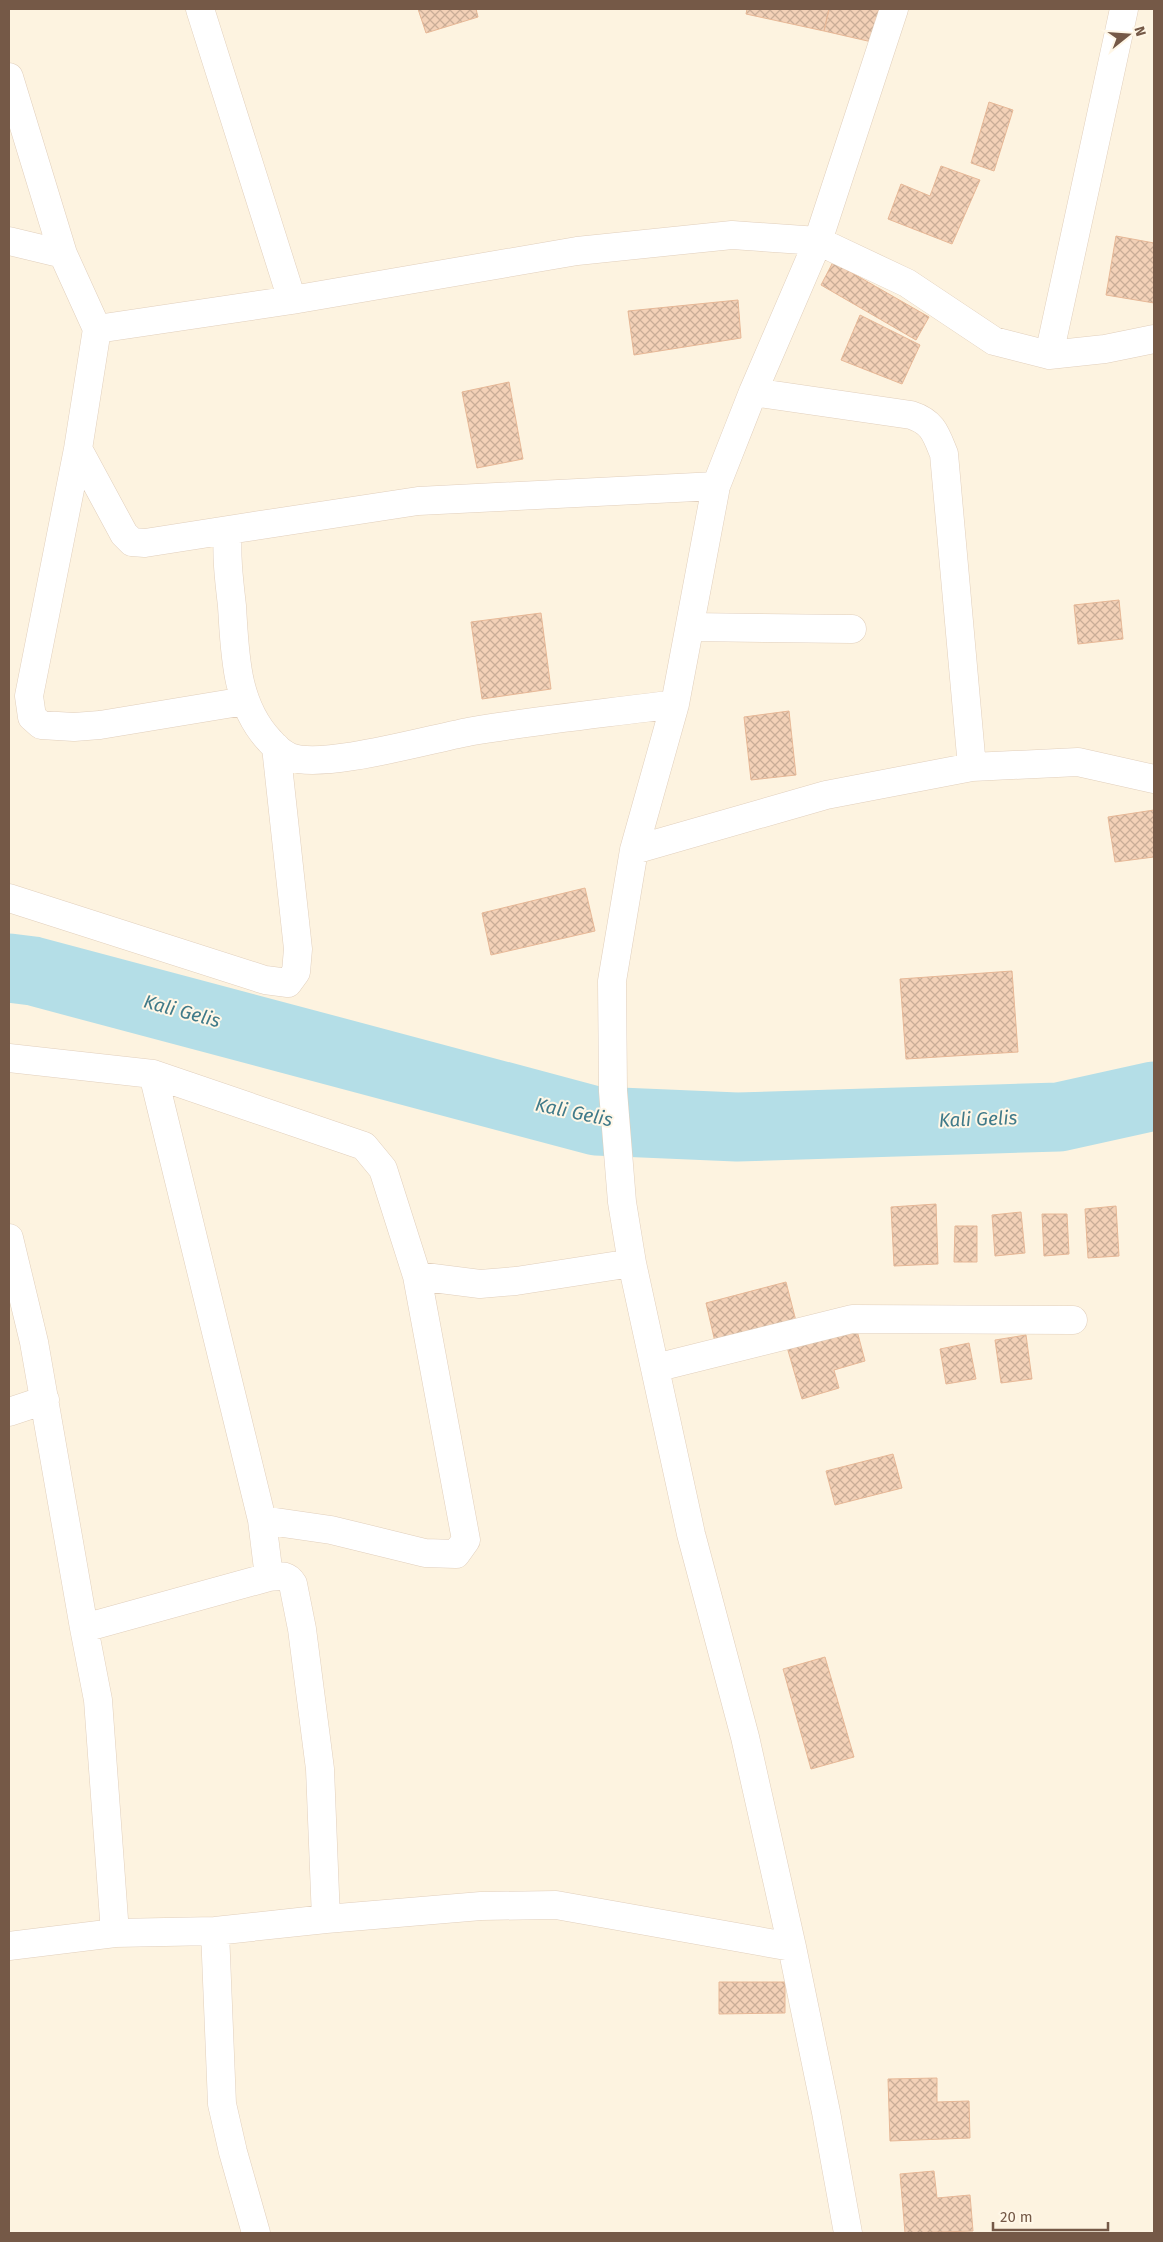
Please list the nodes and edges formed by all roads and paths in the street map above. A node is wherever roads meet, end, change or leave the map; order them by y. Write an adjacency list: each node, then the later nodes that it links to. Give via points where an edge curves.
1 (200, 9): 8 (street)
2 (894, 9): 5 (street)
3 (1124, 9): 11 (street)
4 (9, 77): 7 (street)
5 (818, 240): 8 (street, via 732,235 577,251); 11 (street, via 906,283 994,341); 12 (street)
6 (9, 241): 7 (street)
7 (63, 254): 9 (street)
8 (292, 300): 9 (street)
9 (96, 329): 13 (street)
10 (1154, 339): 11 (street, via 1105,350)
11 (1049, 355)
12 (753, 392): 14 (street); 21 (street, via 912,415 924,419 935,432 944,454)
13 (78, 449): 15 (street, via 124,534 132,542 145,543); 18 (street, via 29,696 32,717 41,725 54,727 91,725)
14 (716, 486): 15 (street, via 418,501); 16 (street)
15 (228, 530): 18 (street, via 226,553 235,653)
16 (690, 627): 17 (street); 19 (street)
17 (852, 629)
18 (245, 701): 20 (street, via 262,732)
19 (675, 704): 20 (street, via 472,732 344,757 291,757); 23 (street)
20 (276, 747): 24 (street, via 298,949 296,972 288,983 265,980)
21 (972, 767): 22 (street, via 1078,762); 23 (street, via 826,795)
22 (1154, 779)
23 (634, 850): 28 (street, via 612,981 613,1091 622,1202)
24 (9, 898)
25 (9, 1058): 26 (street)
26 (153, 1074): 29 (street, via 364,1146 383,1169); 34 (street)
27 (9, 1238): 32 (street)
28 (632, 1263): 29 (street, via 480,1284); 31 (street)
29 (417, 1276): 34 (street, via 466,1540 456,1554 425,1553 331,1530)
30 (1073, 1320): 31 (street, via 852,1319)
31 (656, 1368): 41 (street, via 691,1534 745,1737)
32 (45, 1400): 33 (street); 36 (street)
33 (9, 1412)
34 (262, 1520): 35 (street)
35 (269, 1578): 36 (street); 37 (street, via 283,1576 293,1584 302,1629 320,1769)
36 (84, 1628): 39 (street, via 98,1700)
37 (326, 1919): 38 (street); 41 (street, via 481,1906 556,1906)
38 (215, 1931): 39 (street); 42 (street, via 222,2104)
39 (116, 1933): 40 (street)
40 (9, 1946)
41 (792, 1947): 43 (street)
42 (256, 2233)
43 (848, 2233)

